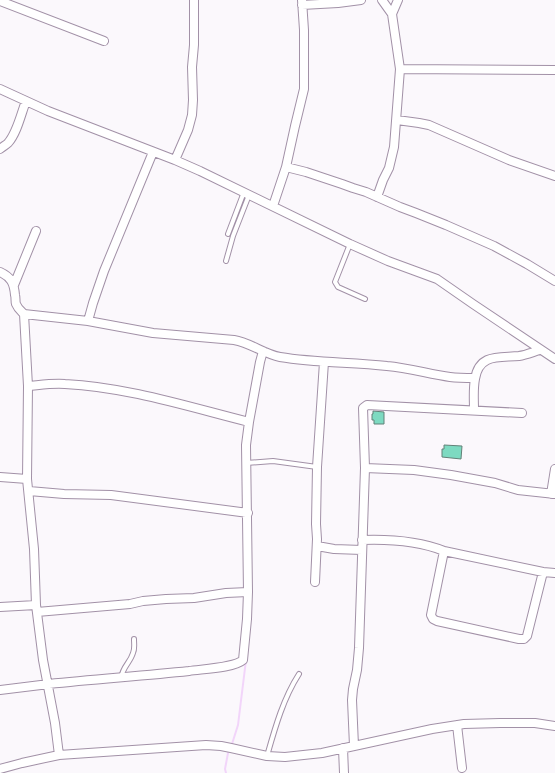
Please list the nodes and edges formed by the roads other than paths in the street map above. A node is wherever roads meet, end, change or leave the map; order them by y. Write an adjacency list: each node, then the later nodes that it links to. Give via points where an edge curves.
1 (194, 0): 16 (street, via 192,115)
2 (361, 0): 6 (street, via 338,3)
3 (382, 0): 7 (street)
4 (398, 0): 7 (street)
5 (0, 1): 8 (street)
6 (302, 2): 17 (street, via 304,90)
7 (392, 14): 9 (street)
8 (104, 41)
9 (400, 68): 10 (street); 13 (street)
10 (555, 70)
11 (0, 89): 12 (street)
12 (26, 101): 14 (street, via 13,136); 15 (street)
13 (397, 120): 18 (street, via 429,125 509,160); 20 (street, via 389,168)
14 (0, 149)
15 (153, 152): 16 (street); 31 (street, via 104,271)
16 (174, 160): 19 (street)
17 (286, 167): 20 (street); 21 (street)
18 (555, 176)
19 (246, 193): 21 (street); 23 (lane); 25 (lane)
20 (377, 197): 27 (street, via 494,246)
21 (273, 206): 24 (street)
22 (36, 232): 28 (street)
23 (228, 234)
24 (350, 244): 29 (lane, via 335,282 338,287); 32 (street, via 437,279)
25 (226, 261)
26 (0, 272): 28 (street)
27 (555, 281)
28 (14, 285): 30 (street, via 16,304)
29 (365, 299)
30 (24, 314): 31 (street); 37 (street)
31 (88, 321): 33 (street, via 152,333 234,340)
32 (540, 350): 34 (street); 36 (street, via 521,356 489,358 479,368)
33 (264, 351): 35 (street, via 278,356); 40 (street)
34 (555, 359)
35 (324, 362): 36 (street, via 388,366 451,377); 42 (street)
36 (475, 378): 38 (street)
37 (28, 386): 40 (street, via 64,384 113,390); 46 (street)
38 (474, 410): 39 (street); 43 (street, via 367,405 362,408)
39 (522, 413)
40 (249, 422): 41 (street)
41 (246, 463): 42 (lane, via 273,461); 49 (street)
42 (317, 468): 51 (street)
43 (365, 468): 48 (street, via 451,475 518,490); 50 (street)
44 (555, 469): 48 (street)
45 (0, 477): 46 (street)
46 (27, 480): 47 (street)
47 (29, 491): 49 (street, via 111,495); 59 (street)
48 (553, 494)
49 (248, 514): 57 (street)
50 (362, 540): 52 (street); 53 (street, via 422,543)
51 (317, 546): 52 (street); 56 (street)
52 (362, 550): 67 (street, via 359,648 352,700)
53 (444, 552): 54 (street); 54 (street, via 430,615 433,619 519,639 527,636)
54 (542, 572): 55 (street)
55 (555, 573)
56 (315, 582)
57 (248, 592): 59 (street, via 130,604); 62 (street, via 243,660 239,664)
58 (0, 607): 59 (street)
59 (37, 608): 63 (street)
60 (134, 639): 62 (lane, via 134,651)
61 (299, 674): 70 (lane, via 277,720)
62 (121, 678): 63 (street)
63 (47, 684): 64 (street); 69 (street)
64 (0, 690)
65 (457, 725): 66 (street, via 535,723); 67 (street); 71 (street)
66 (555, 726)
67 (354, 746): 68 (street)
68 (343, 748): 70 (street, via 285,757); 73 (street)
69 (59, 755): 70 (street, via 206,745); 72 (street)
70 (267, 756)
71 (462, 768)
72 (0, 769)
73 (344, 773)

